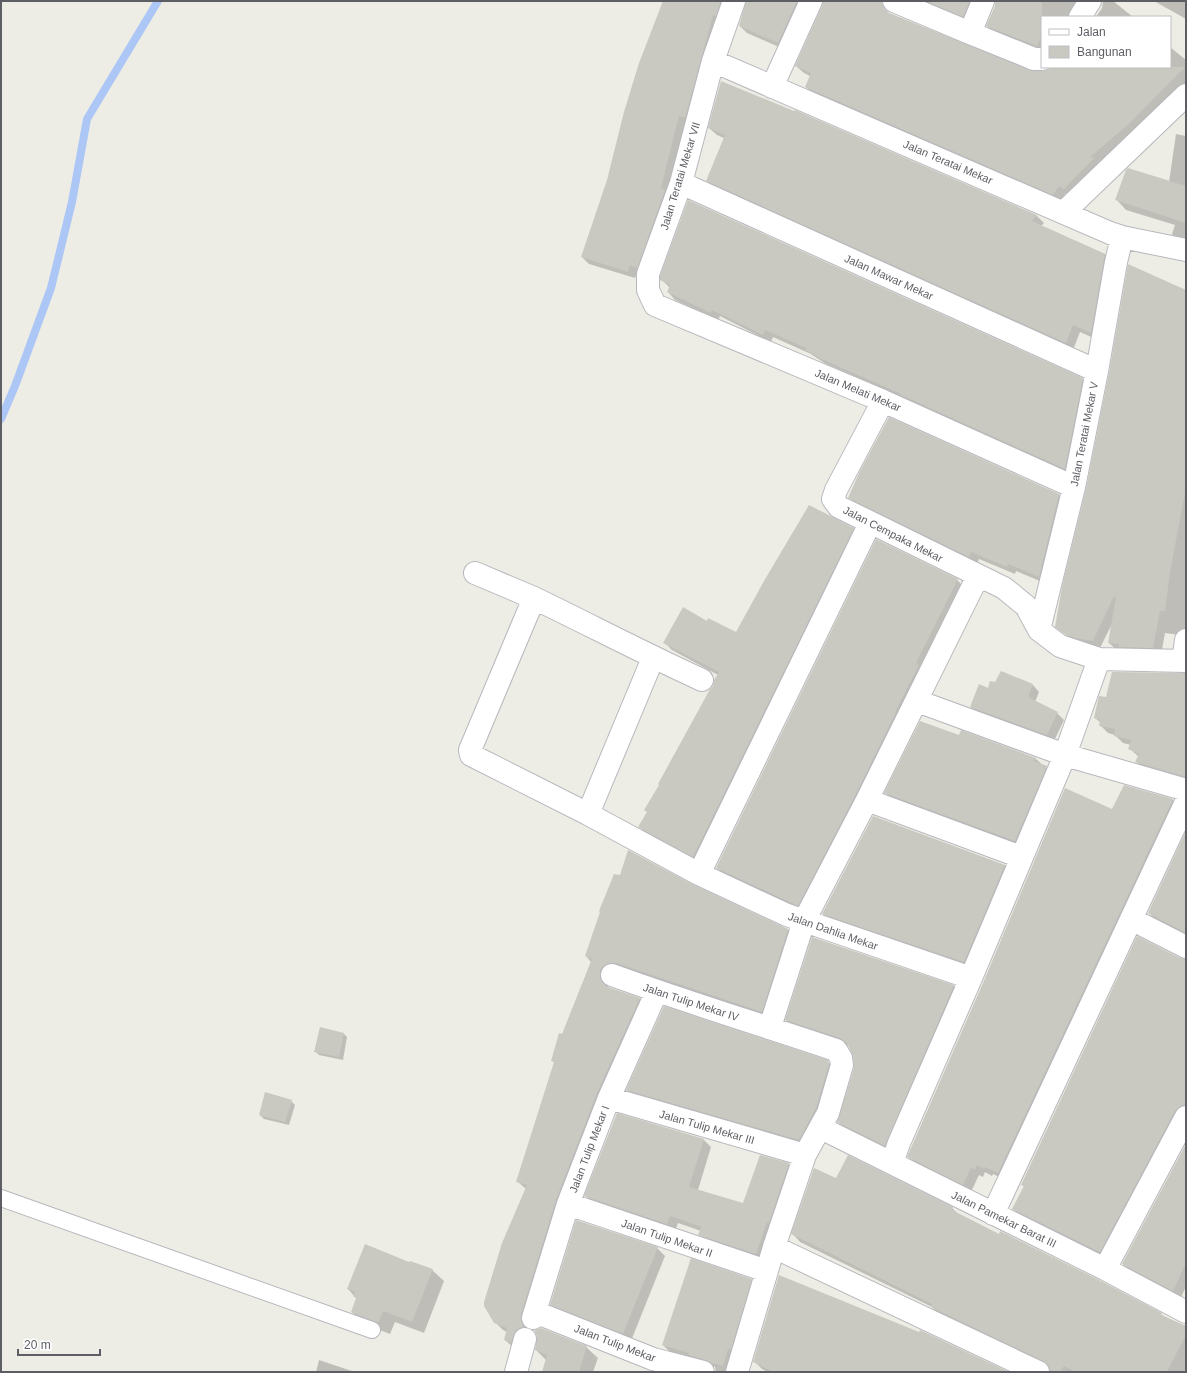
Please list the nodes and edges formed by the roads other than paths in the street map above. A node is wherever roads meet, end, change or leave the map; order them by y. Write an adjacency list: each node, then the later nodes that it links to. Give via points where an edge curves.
1 (734, 1): 9 (street, Jalan Teratai Mekar VII)
2 (811, 1): 10 (street)
3 (894, 1): 7 (street)
4 (983, 1): 7 (street)
5 (1090, 1): 6 (street)
6 (1081, 16)
7 (970, 33): 8 (street, via 1034,59)
8 (1041, 59)
9 (713, 61): 10 (street, Jalan Teratai Mekar); 12 (street, Jalan Teratai Mekar VII)
10 (772, 87): 13 (street, Jalan Teratai Mekar)
11 (1186, 94): 13 (street)
12 (681, 183): 16 (street, Jalan Teratai Mekar VII, via 648,274); 17 (street, Jalan Mawar Mekar)
13 (1064, 212): 14 (street, Jalan Teratai Mekar)
14 (1122, 237): 15 (street, Jalan Teratai Mekar); 17 (street, Jalan Teratai Mekar V)
15 (1186, 250)
16 (648, 290): 18 (street, Jalan Melati Mekar, via 655,305)
17 (1097, 371): 19 (street, Jalan Teratai Mekar V)
18 (883, 401): 19 (street, Jalan Melati Mekar); 20 (street, Jalan Cempaka Mekar, via 833,499 839,507)
19 (1074, 487): 24 (street, Jalan Teratai Mekar V)
20 (870, 523): 22 (street, Jalan Cempaka Mekar); 36 (street)
21 (475, 573): 23 (street)
22 (978, 576): 24 (street, Jalan Cempaka Mekar, via 1004,588 1026,606); 29 (street)
23 (534, 598): 26 (street); 34 (street, Jalan Dahlia Mekar, via 470,750 471,756)
24 (1039, 630): 27 (street, via 1060,646)
25 (1185, 654): 27 (street)
26 (654, 658): 28 (street); 34 (street)
27 (1099, 659): 30 (street)
28 (702, 680)
29 (917, 701): 30 (street); 32 (street)
30 (1065, 755): 31 (street, via 1183,789); 35 (street)
31 (1186, 795)
32 (867, 800): 35 (street); 38 (street)
33 (1186, 802): 37 (street)
34 (588, 814): 36 (street, Jalan Dahlia Mekar)
35 (1021, 857): 41 (street)
36 (699, 874): 38 (street, Jalan Dahlia Mekar)
37 (1131, 919): 39 (street); 51 (street)
38 (804, 921): 41 (street, Jalan Dahlia Mekar); 43 (street)
39 (1186, 947)
40 (612, 975): 42 (street, Jalan Tulip Mekar IV)
41 (971, 978): 48 (street)
42 (657, 991): 43 (street, Jalan Tulip Mekar IV); 44 (street, Jalan Tulip Mekar I)
43 (770, 1027): 46 (street, Jalan Tulip Mekar IV, via 836,1050 841,1058 842,1065)
44 (609, 1098): 47 (street, Jalan Tulip Mekar III); 50 (street, Jalan Tulip Mekar I)
45 (1186, 1116): 53 (street)
46 (821, 1128): 47 (street, Jalan Tulip Mekar IV); 48 (street, Jalan Pamekar Barat III)
47 (805, 1155): 52 (street, Jalan Tulip Mekar IV)
48 (892, 1163): 51 (street, Jalan Pamekar Barat III)
49 (1, 1198): 57 (lane)
50 (568, 1204): 54 (street, Jalan Tulip Mekar II); 56 (street, Jalan Tulip Mekar I)
51 (993, 1214): 53 (street, Jalan Pamekar Barat III)
52 (774, 1247): 54 (street, Jalan Tulip Mekar IV); 63 (street)
53 (1105, 1269): 55 (street, Jalan Pamekar Barat III)
54 (767, 1271): 62 (street, Jalan Tulip Mekar IV)
55 (1186, 1312)
56 (534, 1315): 59 (street, Jalan Tulip Mekar)
57 (372, 1330)
58 (525, 1339): 60 (street)
59 (651, 1365): 61 (street, Jalan Tulip Mekar)
60 (516, 1372)
61 (703, 1372)
62 (737, 1372)
63 (1038, 1372)

